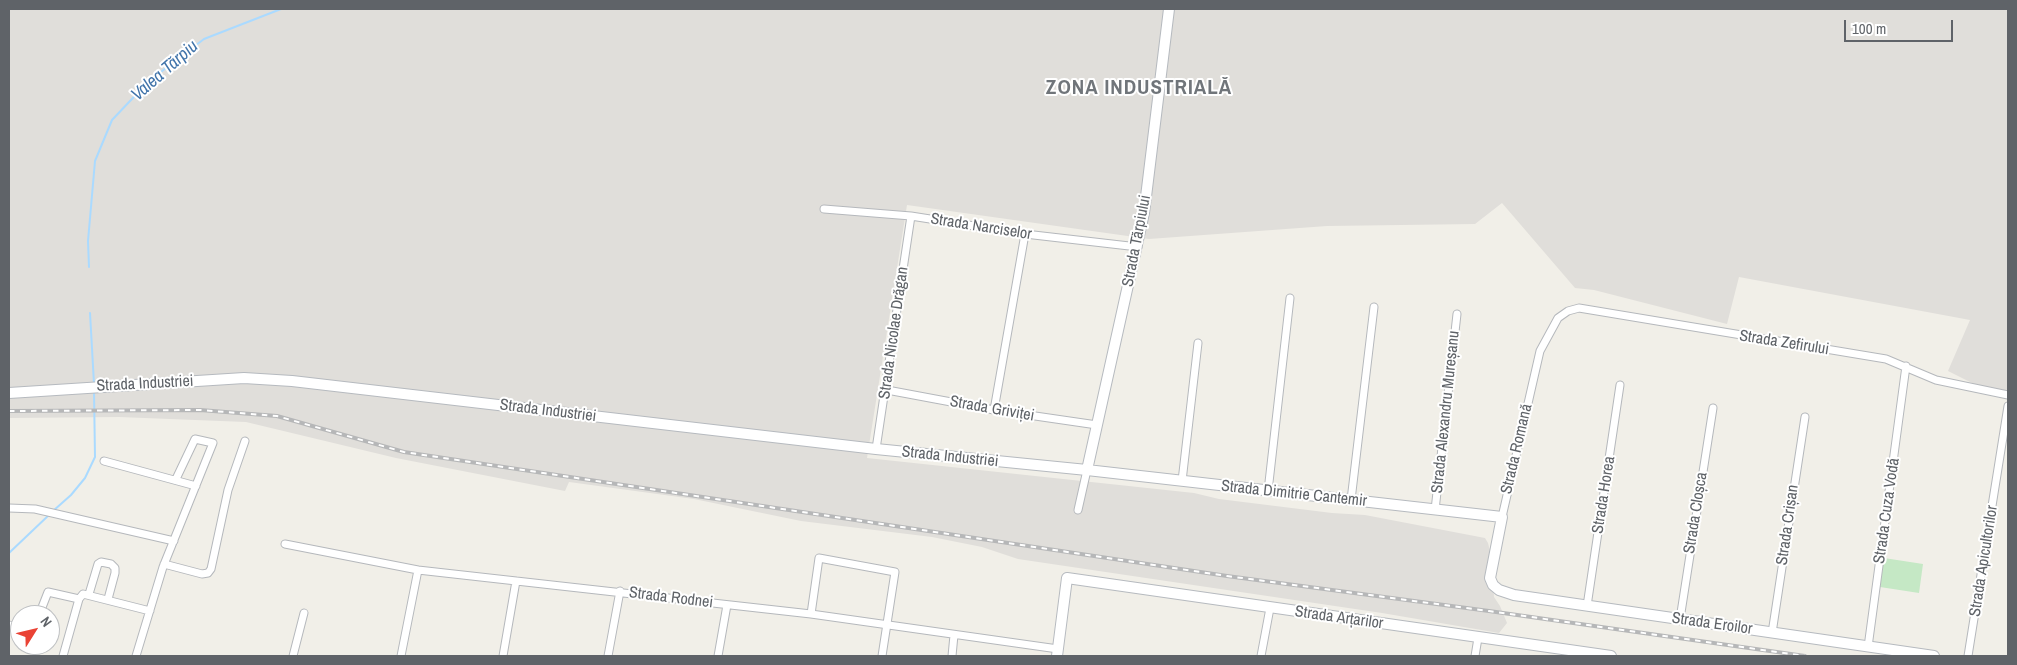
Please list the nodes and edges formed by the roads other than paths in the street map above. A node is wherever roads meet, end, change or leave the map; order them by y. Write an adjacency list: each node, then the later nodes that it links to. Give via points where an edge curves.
1 (1169, 9): 5 (street, Strada Tărpiului)
2 (824, 209): 3 (street, Strada Narciselor)
3 (911, 216): 4 (street, Strada Narciselor); 13 (street, Strada Nicolae Drăgan)
4 (1025, 234): 5 (street, Strada Narciselor); 18 (street)
5 (1138, 247): 20 (street, Strada Tărpiului)
6 (1290, 298): 28 (street)
7 (1374, 307): 29 (street)
8 (1457, 314): 32 (street, Strada Alexandru Mureșanu)
9 (1558, 318): 11 (street, Strada Zefirului, via 1579,308 1886,358); 33 (street, Strada Romană, via 1540,351)
10 (1198, 344): 26 (street)
11 (1906, 366): 15 (street, Strada Zefirului, via 1936,380); 56 (street, Strada Cuza Vodă)
12 (1620, 385): 46 (street, Strada Horea)
13 (887, 390): 18 (street, Strada Griviței); 22 (street, Strada Nicolae Drăgan)
14 (9, 393): 22 (street, Strada Industriei, via 244,378 292,381)
15 (2008, 395)
16 (2008, 406): 71 (street, Strada Apicultorilor)
17 (1713, 408): 51 (street, Strada Cloșca)
18 (994, 410): 20 (street, Strada Griviței)
19 (1804, 417): 53 (street, Strada Crișan)
20 (1097, 426): 24 (street, Strada Tărpiului)
21 (245, 440): 36 (street, via 228,490 211,569 202,574)
22 (876, 450): 24 (street, Strada Industriei)
23 (104, 461): 25 (street)
24 (1086, 470): 26 (street, Strada Dimitrie Cantemir); 31 (street)
25 (176, 479): 27 (street); 27 (street, via 195,439 213,442)
26 (1182, 482): 28 (street, Strada Dimitrie Cantemir)
27 (196, 486): 34 (street)
28 (1268, 491): 29 (street, Strada Dimitrie Cantemir)
29 (1351, 500): 32 (street, Strada Dimitrie Cantemir)
30 (9, 508): 34 (street, via 35,510)
31 (1078, 510)
32 (1435, 510): 33 (street, Strada Dimitrie Cantemir)
33 (1502, 517): 39 (street, Strada Romană, via 1492,564)
34 (174, 541): 36 (street)
35 (285, 544): 37 (street, Strada Rodnei)
36 (164, 564): 48 (street)
37 (418, 570): 38 (street, Strada Rodnei); 61 (street)
38 (516, 581): 40 (street, Strada Rodnei); 62 (street)
39 (1492, 585): 46 (street, Strada Eroilor, via 1514,595)
40 (620, 591): 45 (street, Strada Rodnei); 63 (street)
41 (89, 594): 42 (street, via 83,594); 43 (street); 43 (street, via 98,564 110,564 115,573)
42 (79, 599): 44 (street, via 48,592); 58 (street)
43 (108, 599): 48 (street)
44 (43, 605)
45 (727, 605): 50 (street, Strada Rodnei); 64 (street)
46 (1587, 606): 51 (street, Strada Eroilor)
47 (1270, 608): 55 (street, Strada Arțarilor); 57 (street, Strada Arțarilor, via 1067,578); 67 (street)
48 (150, 610): 59 (street)
49 (304, 613): 60 (street)
50 (812, 614): 52 (street, Strada Rodnei); 52 (street, via 819,558 895,572)
51 (1680, 619): 53 (street, Strada Eroilor)
52 (886, 626): 54 (street, Strada Rodnei); 65 (street)
53 (1772, 633): 56 (street, Strada Eroilor)
54 (954, 635): 57 (street, Strada Rodnei); 66 (street)
55 (1478, 638): 68 (street); 69 (street, Strada Arțarilor)
56 (1867, 652): 70 (street, Strada Eroilor)
57 (1058, 653)
58 (63, 656)
59 (136, 656)
60 (293, 656)
61 (401, 656)
62 (503, 656)
63 (608, 656)
64 (718, 656)
65 (882, 656)
66 (952, 656)
67 (1261, 656)
68 (1475, 656)
69 (1611, 656)
70 (1934, 656)
71 (1968, 656)

